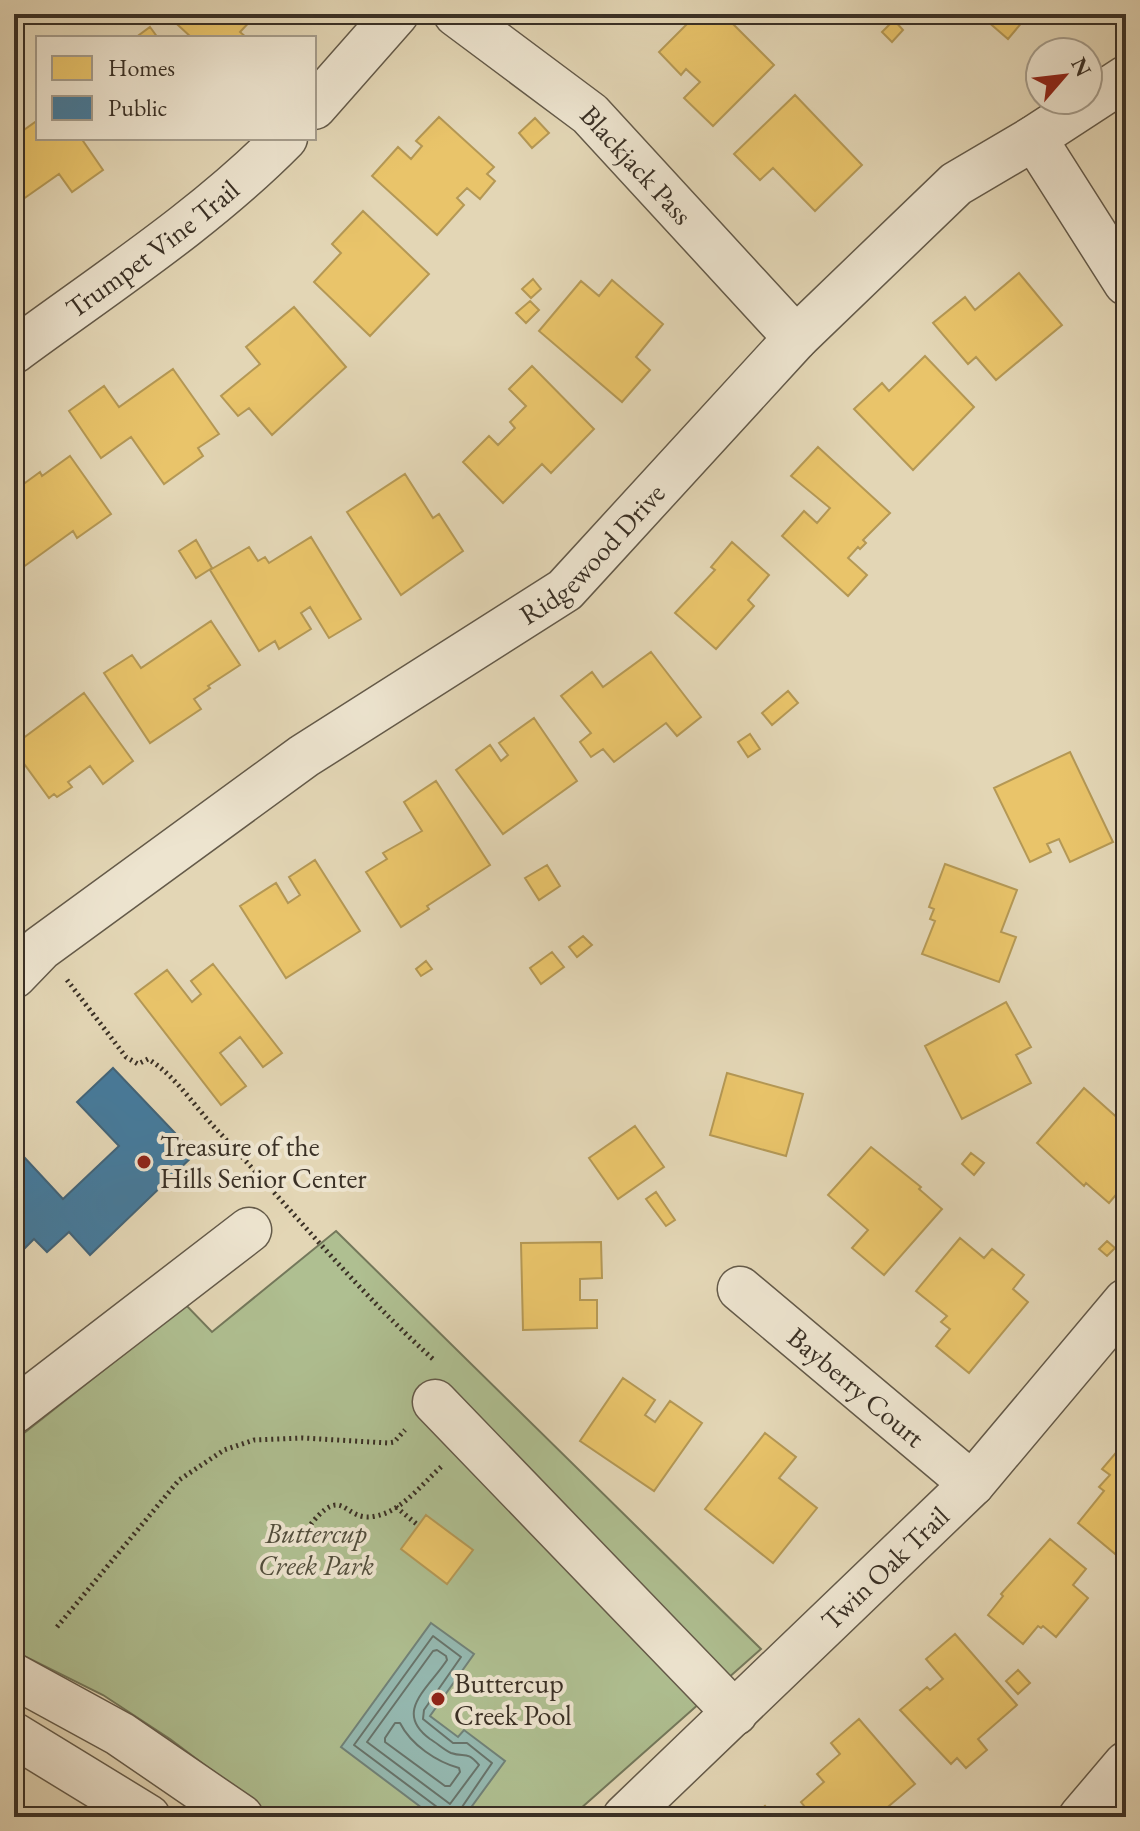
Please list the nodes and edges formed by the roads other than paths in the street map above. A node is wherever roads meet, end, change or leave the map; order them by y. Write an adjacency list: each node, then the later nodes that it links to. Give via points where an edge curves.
1 (396, 14): 4 (street)
2 (456, 14): 8 (street, Blackjack Pass, via 590,114)
3 (1126, 78): 5 (street, Ridgewood Drive)
4 (316, 105)
5 (1034, 138): 7 (street); 8 (street, Ridgewood Drive, via 956,184)
6 (283, 140): 9 (street, Trumpet Vine Trail, via 201,214)
7 (1126, 283)
8 (796, 338): 10 (street, Ridgewood Drive, via 565,590 304,756)
9 (14, 351)
10 (28, 962)
11 (249, 1230): 15 (street)
12 (740, 1289): 16 (street, Bayberry Court)
13 (1126, 1301): 16 (street, Twin Oak Trail)
14 (440, 1386): 18 (street)
15 (14, 1411)
16 (972, 1484): 18 (street, Twin Oak Trail)
17 (28, 1684): 19 (street); 22 (street, via 120,1734)
18 (735, 1713): 23 (street, Twin Oak Trail)
19 (15, 1738): 21 (street)
20 (1126, 1764): 24 (street)
21 (148, 1817)
22 (241, 1817)
23 (625, 1817)
24 (1081, 1817)

